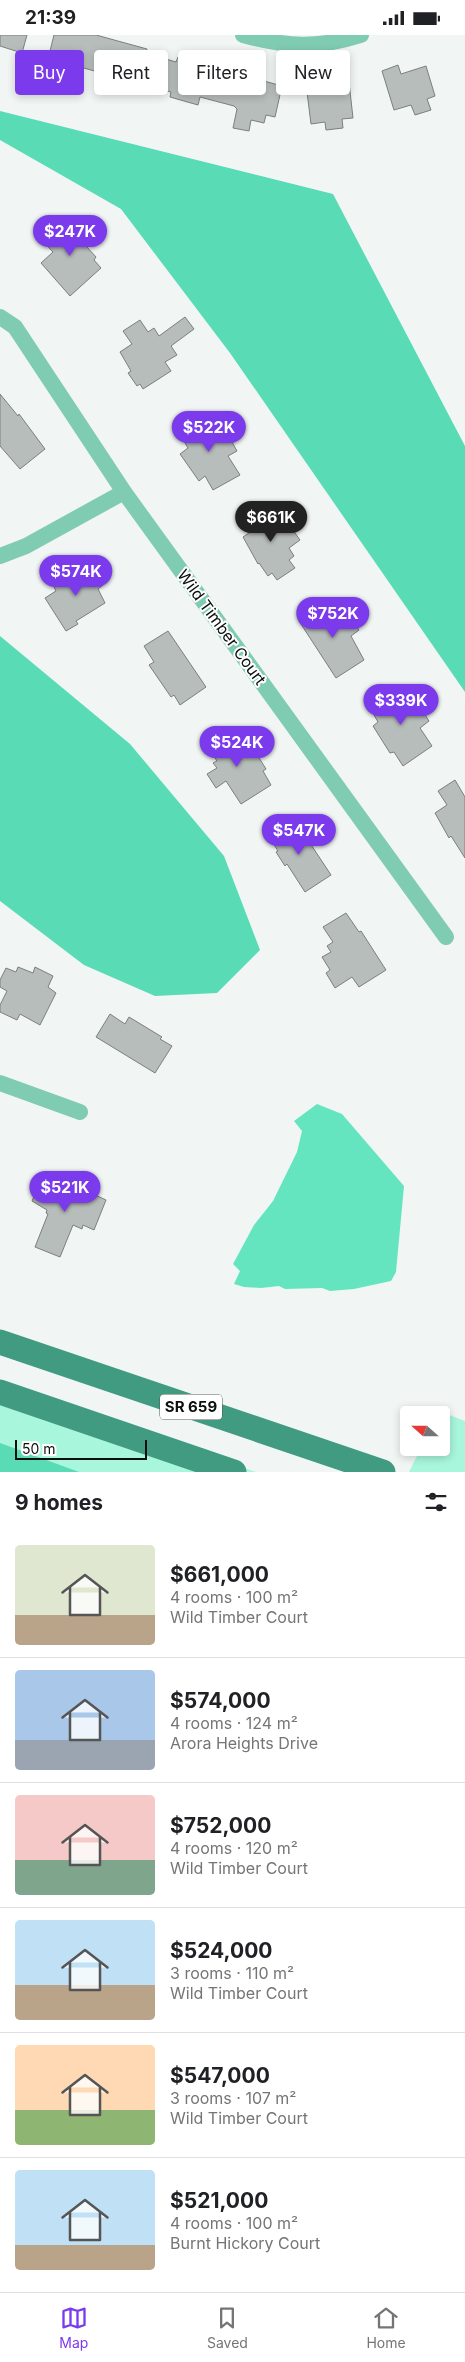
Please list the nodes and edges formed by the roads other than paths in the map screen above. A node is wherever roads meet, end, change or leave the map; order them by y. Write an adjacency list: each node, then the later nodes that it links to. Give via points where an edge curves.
1 (243, 35): 2 (street, via 299,46 326,44)
2 (361, 35)
3 (0, 317): 4 (street, Wild Timber Court, via 15,327)
4 (124, 492): 5 (street, via 26,546); 6 (street, Wild Timber Court)
5 (0, 556)
6 (446, 937)
7 (0, 1083): 8 (street)
8 (80, 1112)
9 (0, 1342): 12 (main road, SR 659)
10 (0, 1392): 11 (main road)
11 (234, 1472)
12 (383, 1472)

